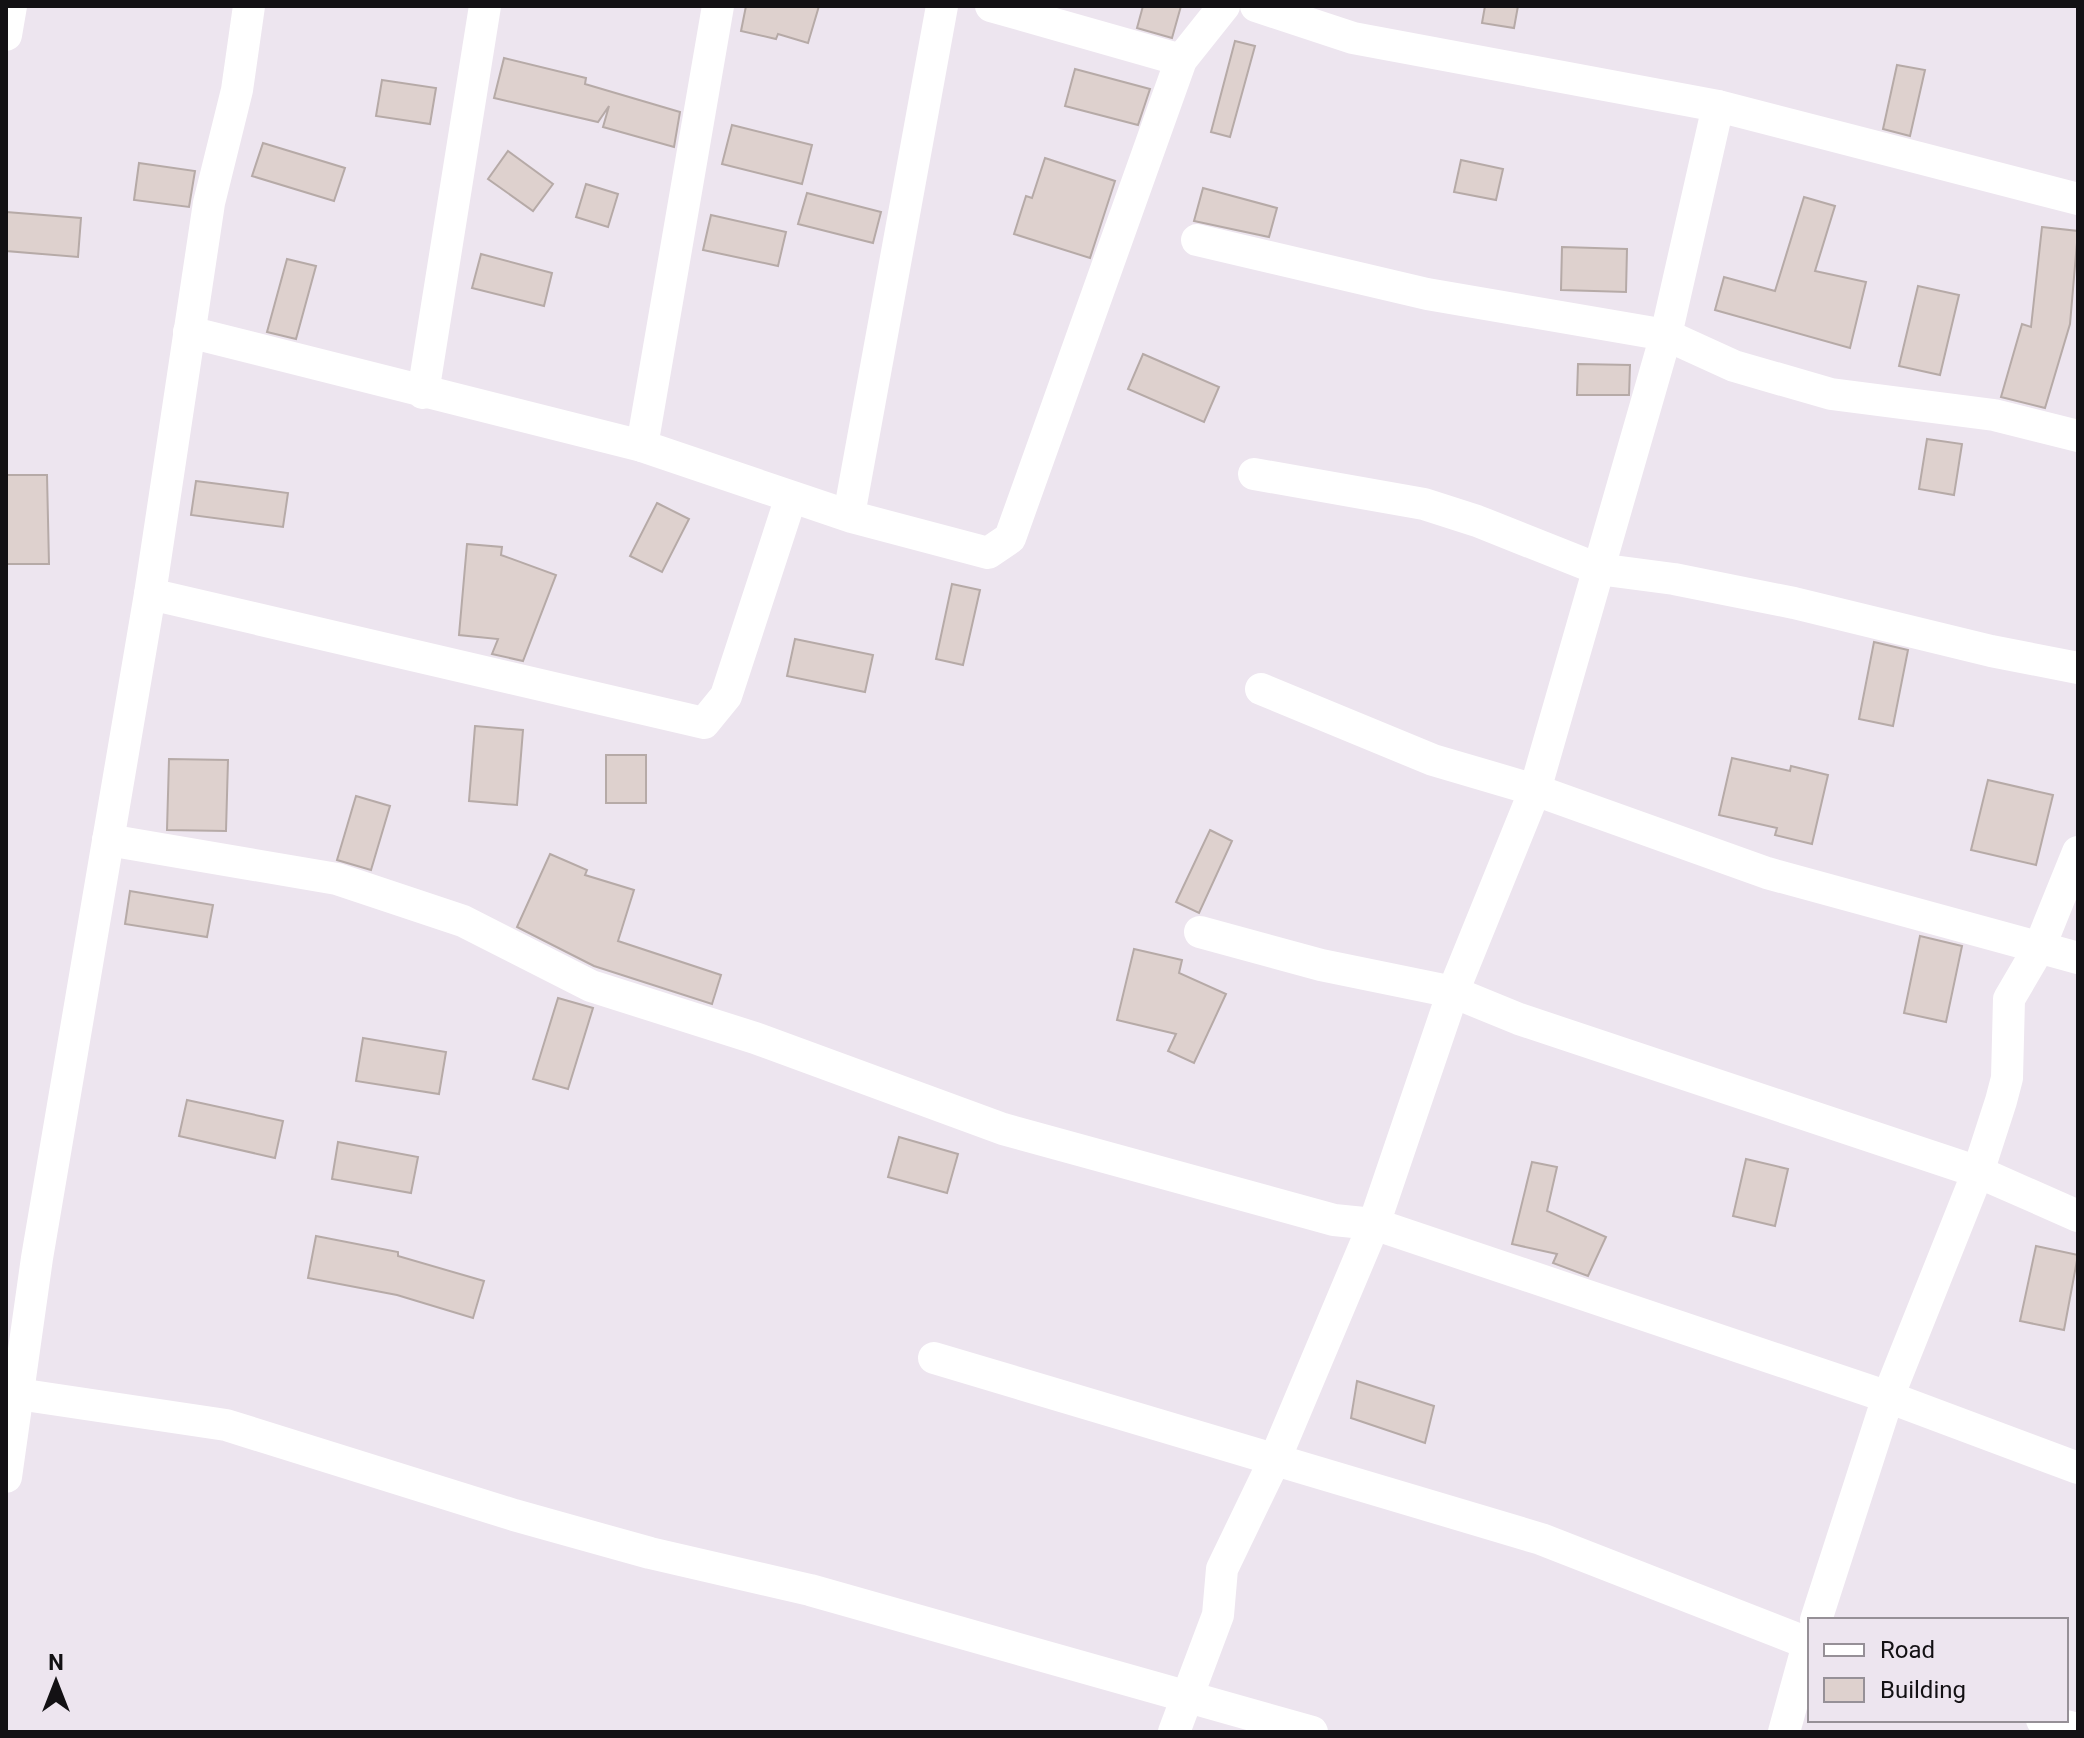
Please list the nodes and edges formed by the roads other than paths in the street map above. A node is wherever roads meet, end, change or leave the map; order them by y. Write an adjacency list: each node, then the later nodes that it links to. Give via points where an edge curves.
1 (11, 6): 9 (street)
2 (249, 6): 14 (street)
3 (485, 6): 16 (street)
4 (718, 6): 18 (street)
5 (942, 6): 21 (street)
6 (991, 6): 10 (street)
7 (1224, 6): 10 (street)
8 (1256, 6): 11 (street, via 1353,38)
9 (6, 35)
10 (1181, 60): 21 (street, via 1010,538 988,553)
11 (1718, 106): 12 (street); 15 (street)
12 (2078, 199)
13 (1197, 240): 15 (street, via 1427,294)
14 (189, 332): 16 (street); 23 (street)
15 (1666, 335): 17 (street, via 1734,366 1831,394 1994,415); 22 (street)
16 (423, 393): 18 (street)
17 (2078, 436)
18 (642, 446): 20 (street)
19 (1254, 474): 22 (street, via 1424,504)
20 (791, 497): 21 (street); 23 (street, via 726,696 704,723)
21 (849, 515)
22 (1598, 569): 24 (street, via 1794,603); 26 (street)
23 (150, 594): 27 (street)
24 (2078, 668)
25 (1261, 689): 26 (street, via 1433,760)
26 (1535, 790): 30 (street, via 1767,873); 32 (street)
27 (108, 840): 35 (street, via 337,879 463,921 591,986 755,1038 1003,1129 1334,1220); 37 (street)
28 (2078, 852): 30 (street)
29 (1200, 932): 32 (street, via 1321,965)
30 (2040, 946): 31 (street); 33 (street, via 2009,999 2007,1078)
31 (2078, 958)
32 (1453, 992): 33 (street, via 1533,1024); 35 (street)
33 (1978, 1172): 34 (street); 38 (street)
34 (2078, 1216)
35 (1374, 1224): 38 (street); 39 (street)
36 (934, 1358): 39 (street)
37 (18, 1394): 41 (street); 45 (street, via 226,1425 514,1515 810,1590)
38 (1888, 1397): 40 (street); 42 (street)
39 (1275, 1459): 43 (street, via 1541,1539); 45 (street, via 1222,1569 1218,1615)
40 (2078, 1468)
41 (6, 1477)
42 (1817, 1618)
43 (1808, 1635)
44 (1808, 1647): 50 (street)
45 (1186, 1695): 48 (street); 49 (street)
46 (2050, 1722): 47 (street)
47 (2078, 1729)
48 (1174, 1732)
49 (1312, 1732)
50 (1784, 1732)

